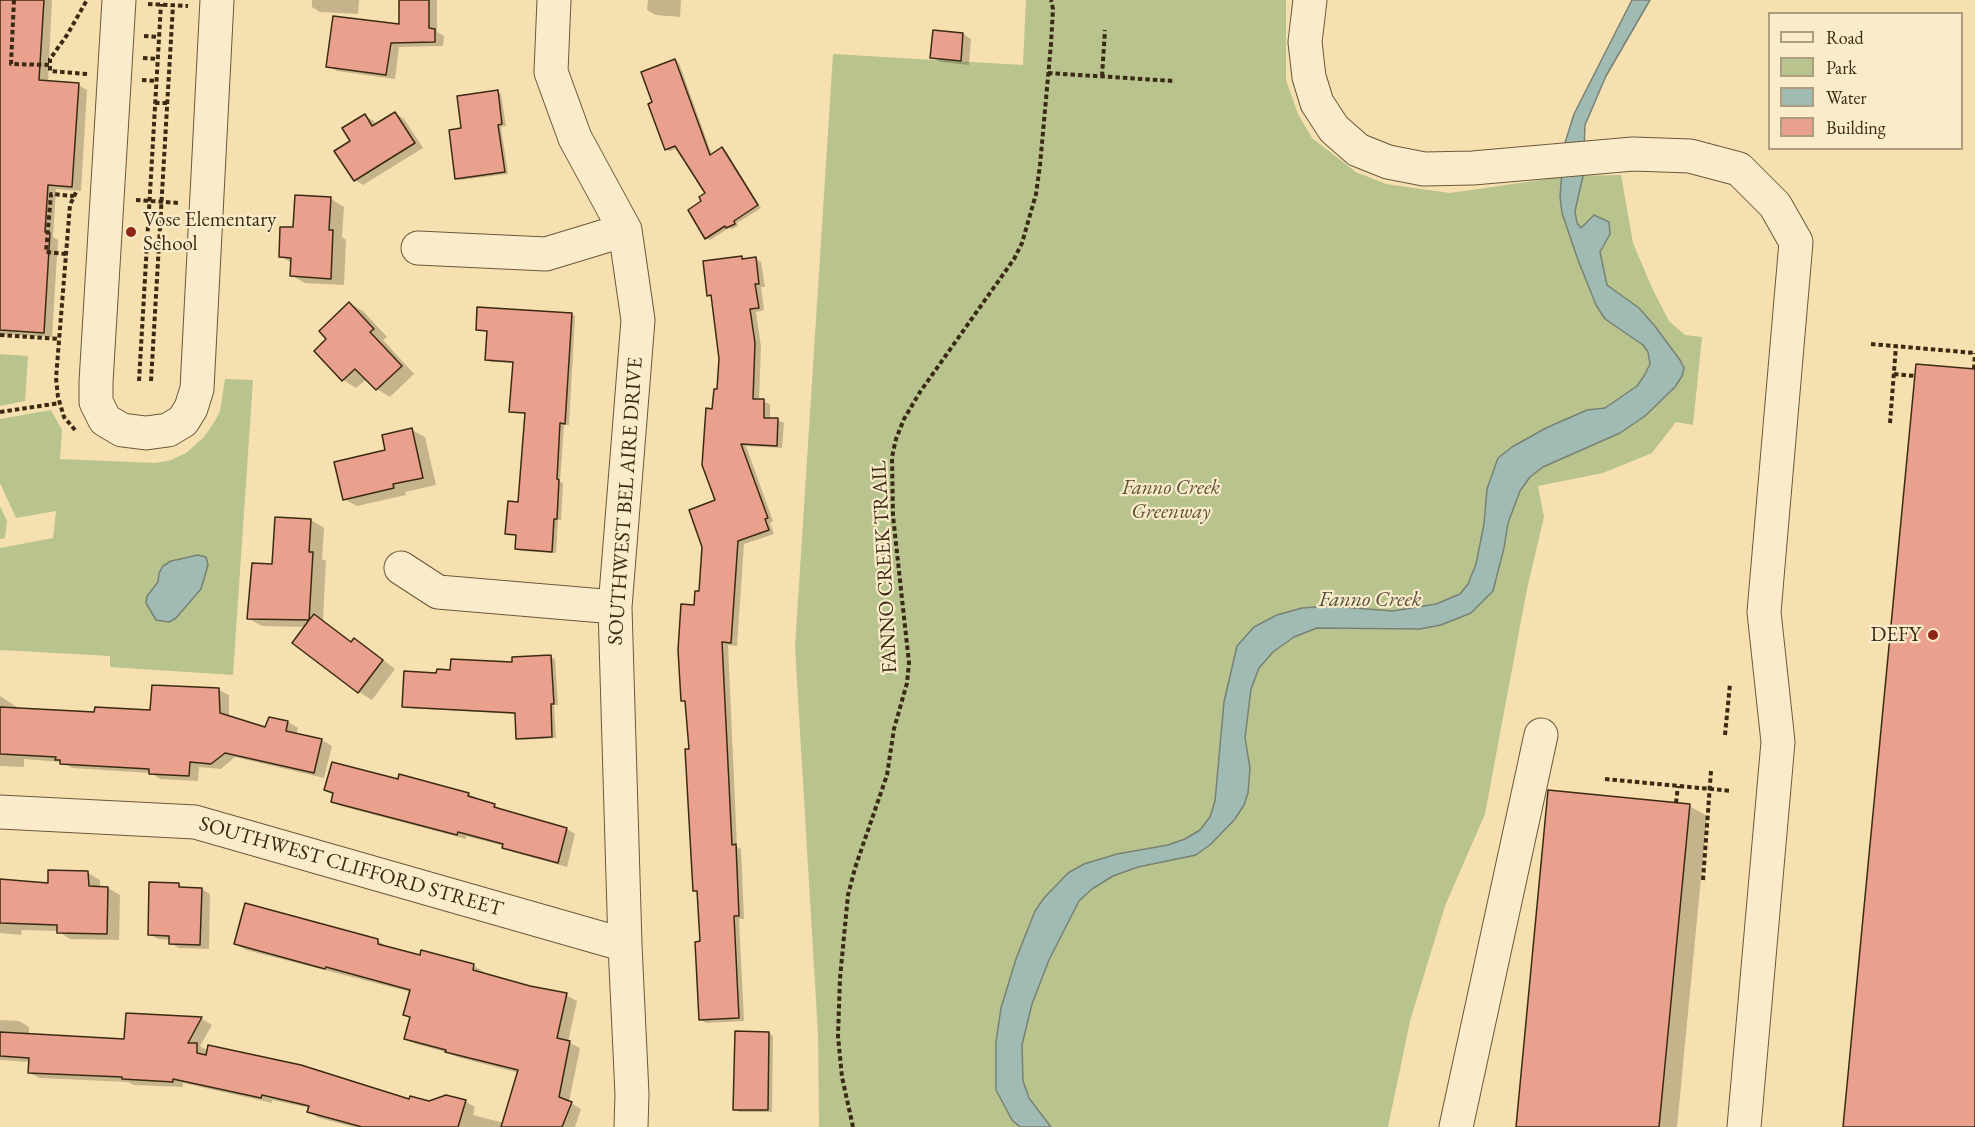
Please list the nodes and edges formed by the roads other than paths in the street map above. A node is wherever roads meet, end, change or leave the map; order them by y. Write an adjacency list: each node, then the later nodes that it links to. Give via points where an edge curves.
1 (554, 0): 5 (street, SOUTHWEST BEL AIRE DRIVE, via 551,72 575,138)
2 (1310, 0): 14 (street, via 1305,42 1314,95 1334,129 1358,150 1388,162 1424,169 1634,154 1690,156 1739,169 1774,205 1796,242 1764,612 1778,742)
3 (104, 3): 4 (street, via 96,402 105,420 122,430 146,434 168,430 183,421 197,389)
4 (216, 4)
5 (625, 230): 6 (street, via 546,254); 8 (street, SOUTHWEST BEL AIRE DRIVE, via 638,320)
6 (418, 248)
7 (401, 568): 8 (street, via 438,592)
8 (615, 607): 11 (street, SOUTHWEST BEL AIRE DRIVE)
9 (1541, 735): 13 (street)
10 (0, 812): 11 (street, SOUTHWEST CLIFFORD STREET, via 195,822)
11 (625, 945): 12 (street, SOUTHWEST BEL AIRE DRIVE)
12 (631, 1127)
13 (1456, 1127)
14 (1744, 1127)

